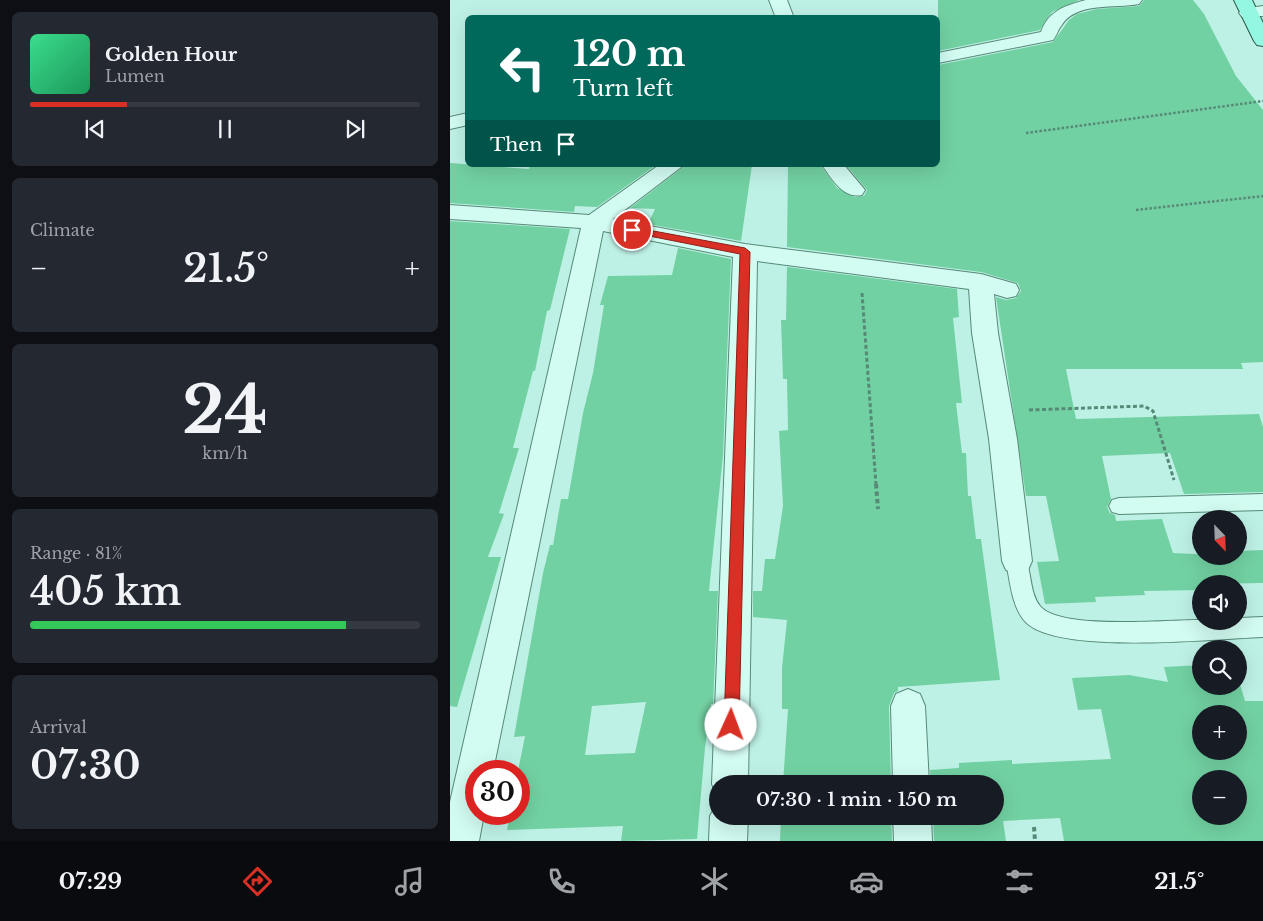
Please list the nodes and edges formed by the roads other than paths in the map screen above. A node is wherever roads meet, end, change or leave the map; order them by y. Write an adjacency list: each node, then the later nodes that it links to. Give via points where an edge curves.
1 (778, 0): 4 (street)
2 (1133, 0): 6 (street, via 1065,12 1052,23 1047,36)
3 (1251, 8): 5 (main road)
4 (784, 15)
5 (1263, 41)
6 (940, 58)
7 (465, 120): 8 (street)
8 (450, 123)
9 (835, 167): 11 (street)
10 (669, 169): 13 (street)
11 (854, 190)
12 (450, 212): 13 (street)
13 (594, 222): 14 (street); 26 (street)
14 (745, 252): 15 (street); 22 (street)
15 (981, 282): 16 (street); 19 (street)
16 (1007, 290)
17 (1263, 502): 18 (lane)
18 (1119, 506)
19 (1017, 561): 20 (lane, via 1031,612 1052,626 1128,632)
20 (1263, 627)
21 (908, 706): 23 (street)
22 (730, 775)
23 (911, 775)
24 (729, 825): 27 (street)
25 (912, 825): 28 (street)
26 (460, 841)
27 (728, 841)
28 (913, 841)

